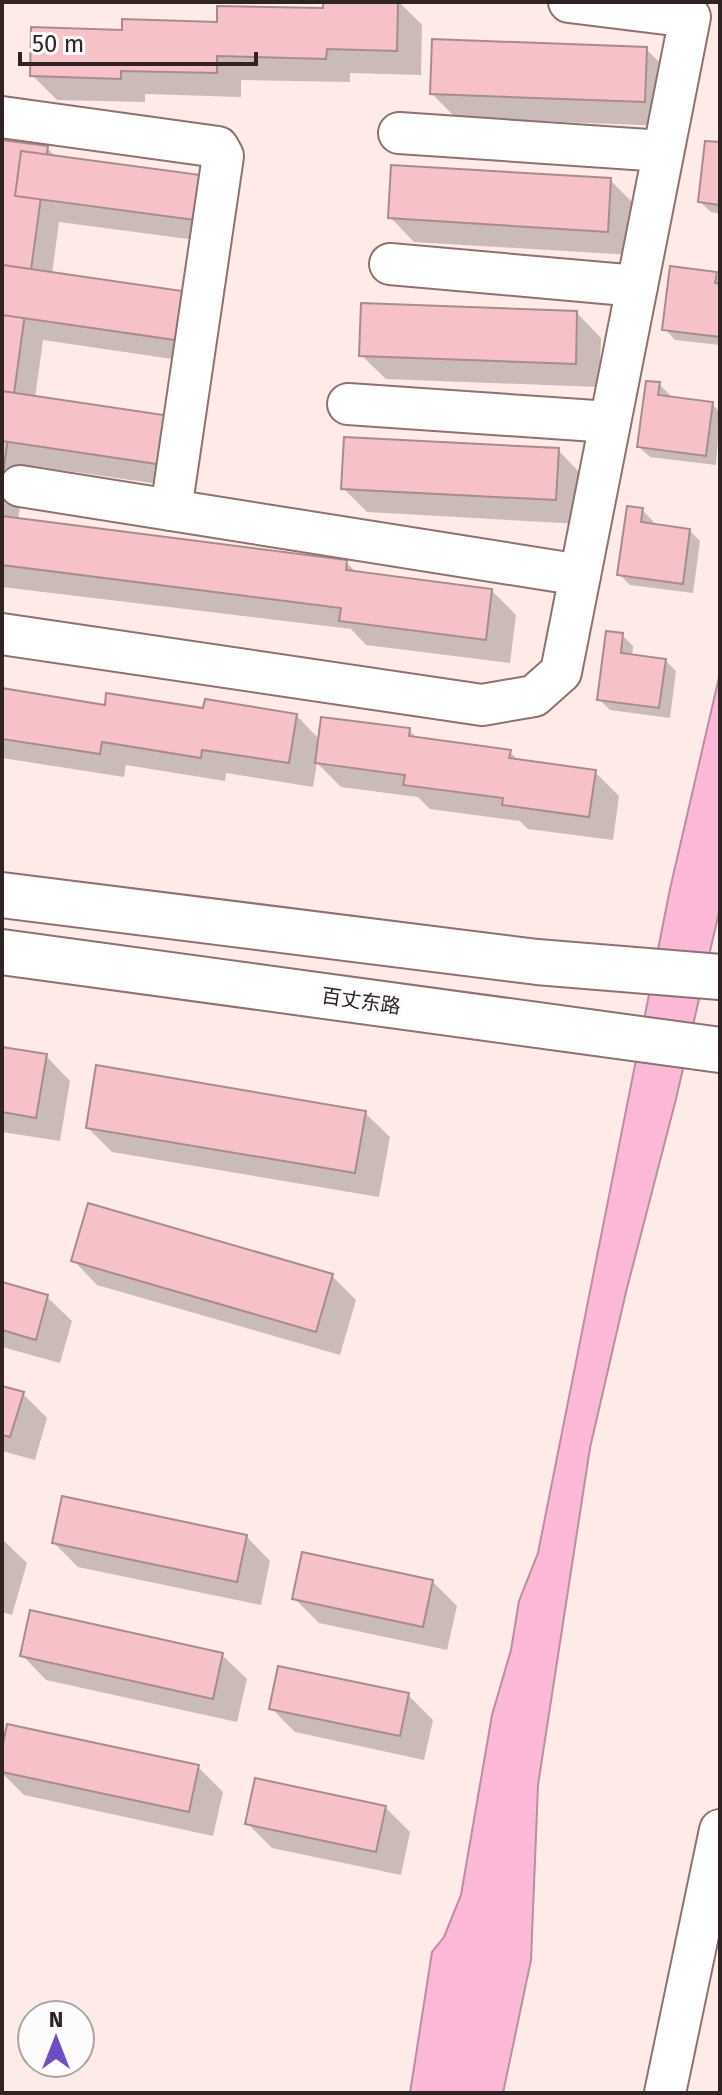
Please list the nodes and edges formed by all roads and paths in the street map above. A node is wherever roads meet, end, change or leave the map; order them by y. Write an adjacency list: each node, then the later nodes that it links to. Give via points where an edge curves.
1 (569, 2): 2 (street)
2 (692, 10): 5 (street)
3 (2, 117): 11 (street, via 218,147 223,156)
4 (399, 133): 5 (street)
5 (663, 151): 7 (street)
6 (390, 264): 7 (street)
7 (637, 286): 9 (street)
8 (348, 404): 9 (street)
9 (610, 422): 12 (street)
10 (20, 486): 11 (street)
11 (171, 510): 12 (street)
12 (580, 575): 13 (street, via 561,672 534,696 482,705)
13 (2, 634)
14 (2, 895): 16 (main road, via 537,962)
15 (2, 952): 17 (main road, 百丈东路)
16 (720, 977)
17 (720, 1050)
18 (720, 1830): 19 (street)
19 (665, 2093)

